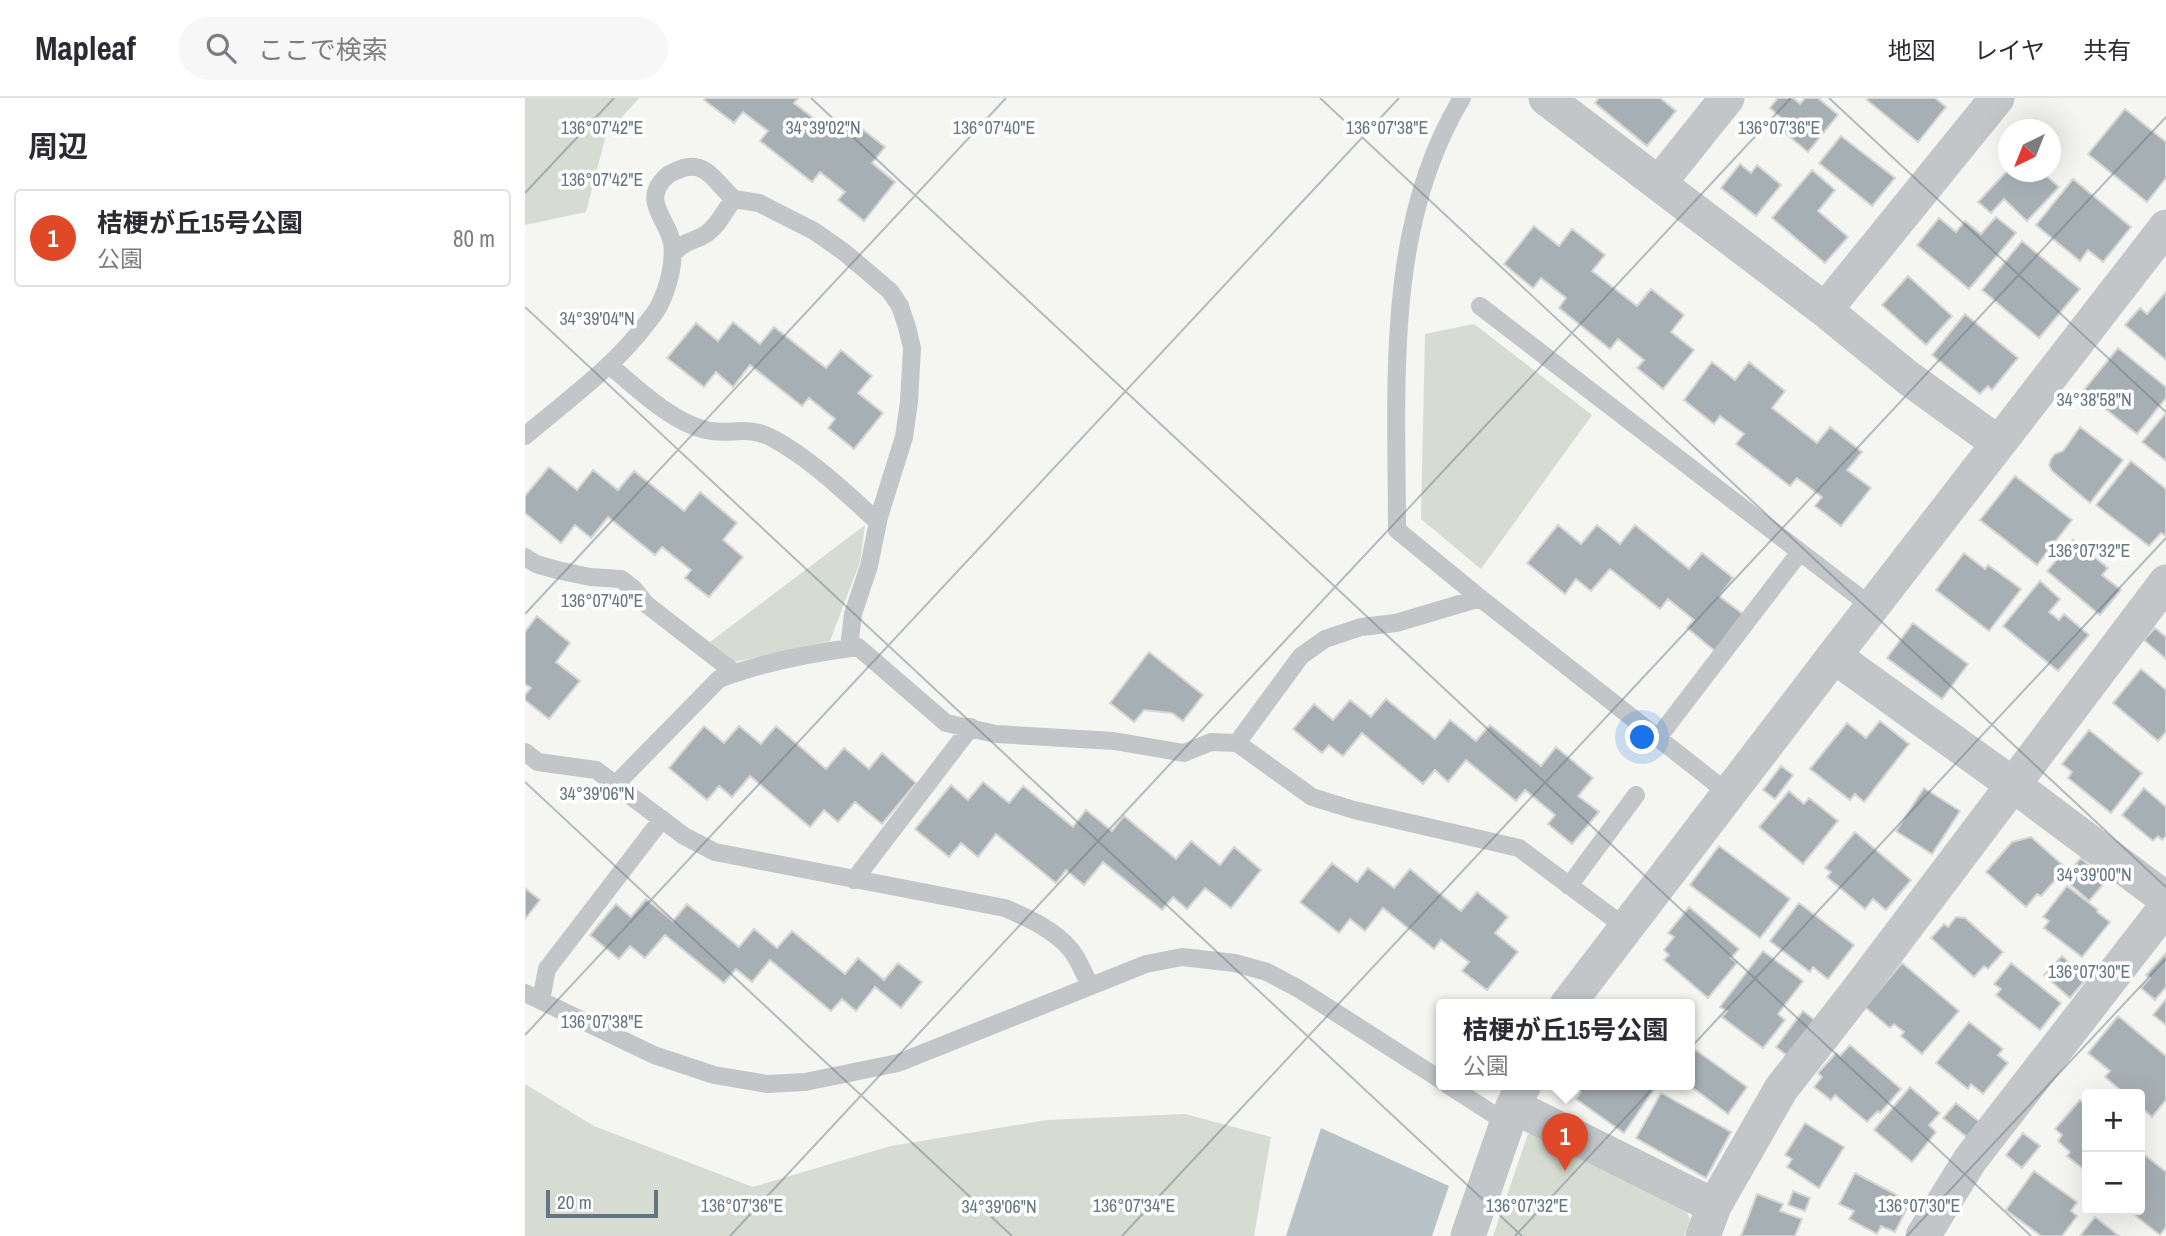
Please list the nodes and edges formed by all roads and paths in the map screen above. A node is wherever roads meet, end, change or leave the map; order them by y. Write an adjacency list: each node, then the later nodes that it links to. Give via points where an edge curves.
1 (1462, 98): 18 (lane, via 1433,156 1406,260 1397,360 1397,530)
2 (1546, 98): 5 (street)
3 (1727, 98): 5 (street)
4 (1997, 98): 10 (street)
5 (1659, 183): 10 (street)
6 (734, 199): 8 (lane, via 713,228 681,244); 8 (lane, via 703,169 686,167 668,175 660,186 656,209); 14 (lane, via 759,203 814,231 890,290 900,306 912,348 909,402 904,437)
7 (2166, 227): 13 (street)
8 (673, 254): 11 (lane, via 659,307)
9 (1481, 306): 15 (lane)
10 (1825, 310): 13 (street)
11 (609, 365): 12 (lane); 14 (lane, via 692,426 724,432 748,430 772,438)
12 (525, 436)
13 (1998, 443): 19 (street)
14 (878, 522): 20 (lane, via 853,614)
15 (1800, 552): 19 (lane); 24 (lane)
16 (525, 557): 22 (lane, via 557,570 621,579)
17 (2166, 582): 28 (street)
18 (1480, 598): 24 (lane); 25 (lane, via 1325,639 1301,656)
19 (1872, 607): 21 (street)
20 (849, 648): 22 (lane); 23 (lane, via 857,647 946,723)
21 (1834, 656): 28 (street); 29 (street)
22 (735, 673): 27 (lane, via 719,679)
23 (971, 727): 25 (lane, via 996,734 1114,741 1184,754 1210,742); 32 (lane)
24 (1657, 739): 29 (lane)
25 (1237, 743): 33 (lane, via 1312,797 1519,848)
26 (525, 752): 27 (lane, via 538,762 596,770)
27 (616, 784): 31 (lane)
28 (2013, 784): 34 (street); 43 (street, via 1781,1089)
29 (1728, 793): 36 (street)
30 (1636, 794): 33 (lane)
31 (662, 819): 32 (lane, via 715,852); 38 (lane, via 547,970)
32 (854, 880): 37 (lane, via 1005,908 1033,920 1072,950)
33 (1569, 886): 36 (lane)
34 (2166, 899)
35 (2166, 906): 45 (street, via 1970,1160)
36 (1625, 927): 39 (street)
37 (1090, 985): 38 (lane, via 898,1063 805,1082 767,1084 714,1075 654,1055); 40 (lane, via 1146,964 1182,957 1235,963 1267,972 1300,989)
38 (533, 997)
39 (1571, 999)
40 (1436, 1077)
41 (1465, 1090): 42 (lane)
42 (1515, 1105): 43 (street); 44 (street)
43 (1708, 1221)
44 (1468, 1236)
45 (1923, 1236)

